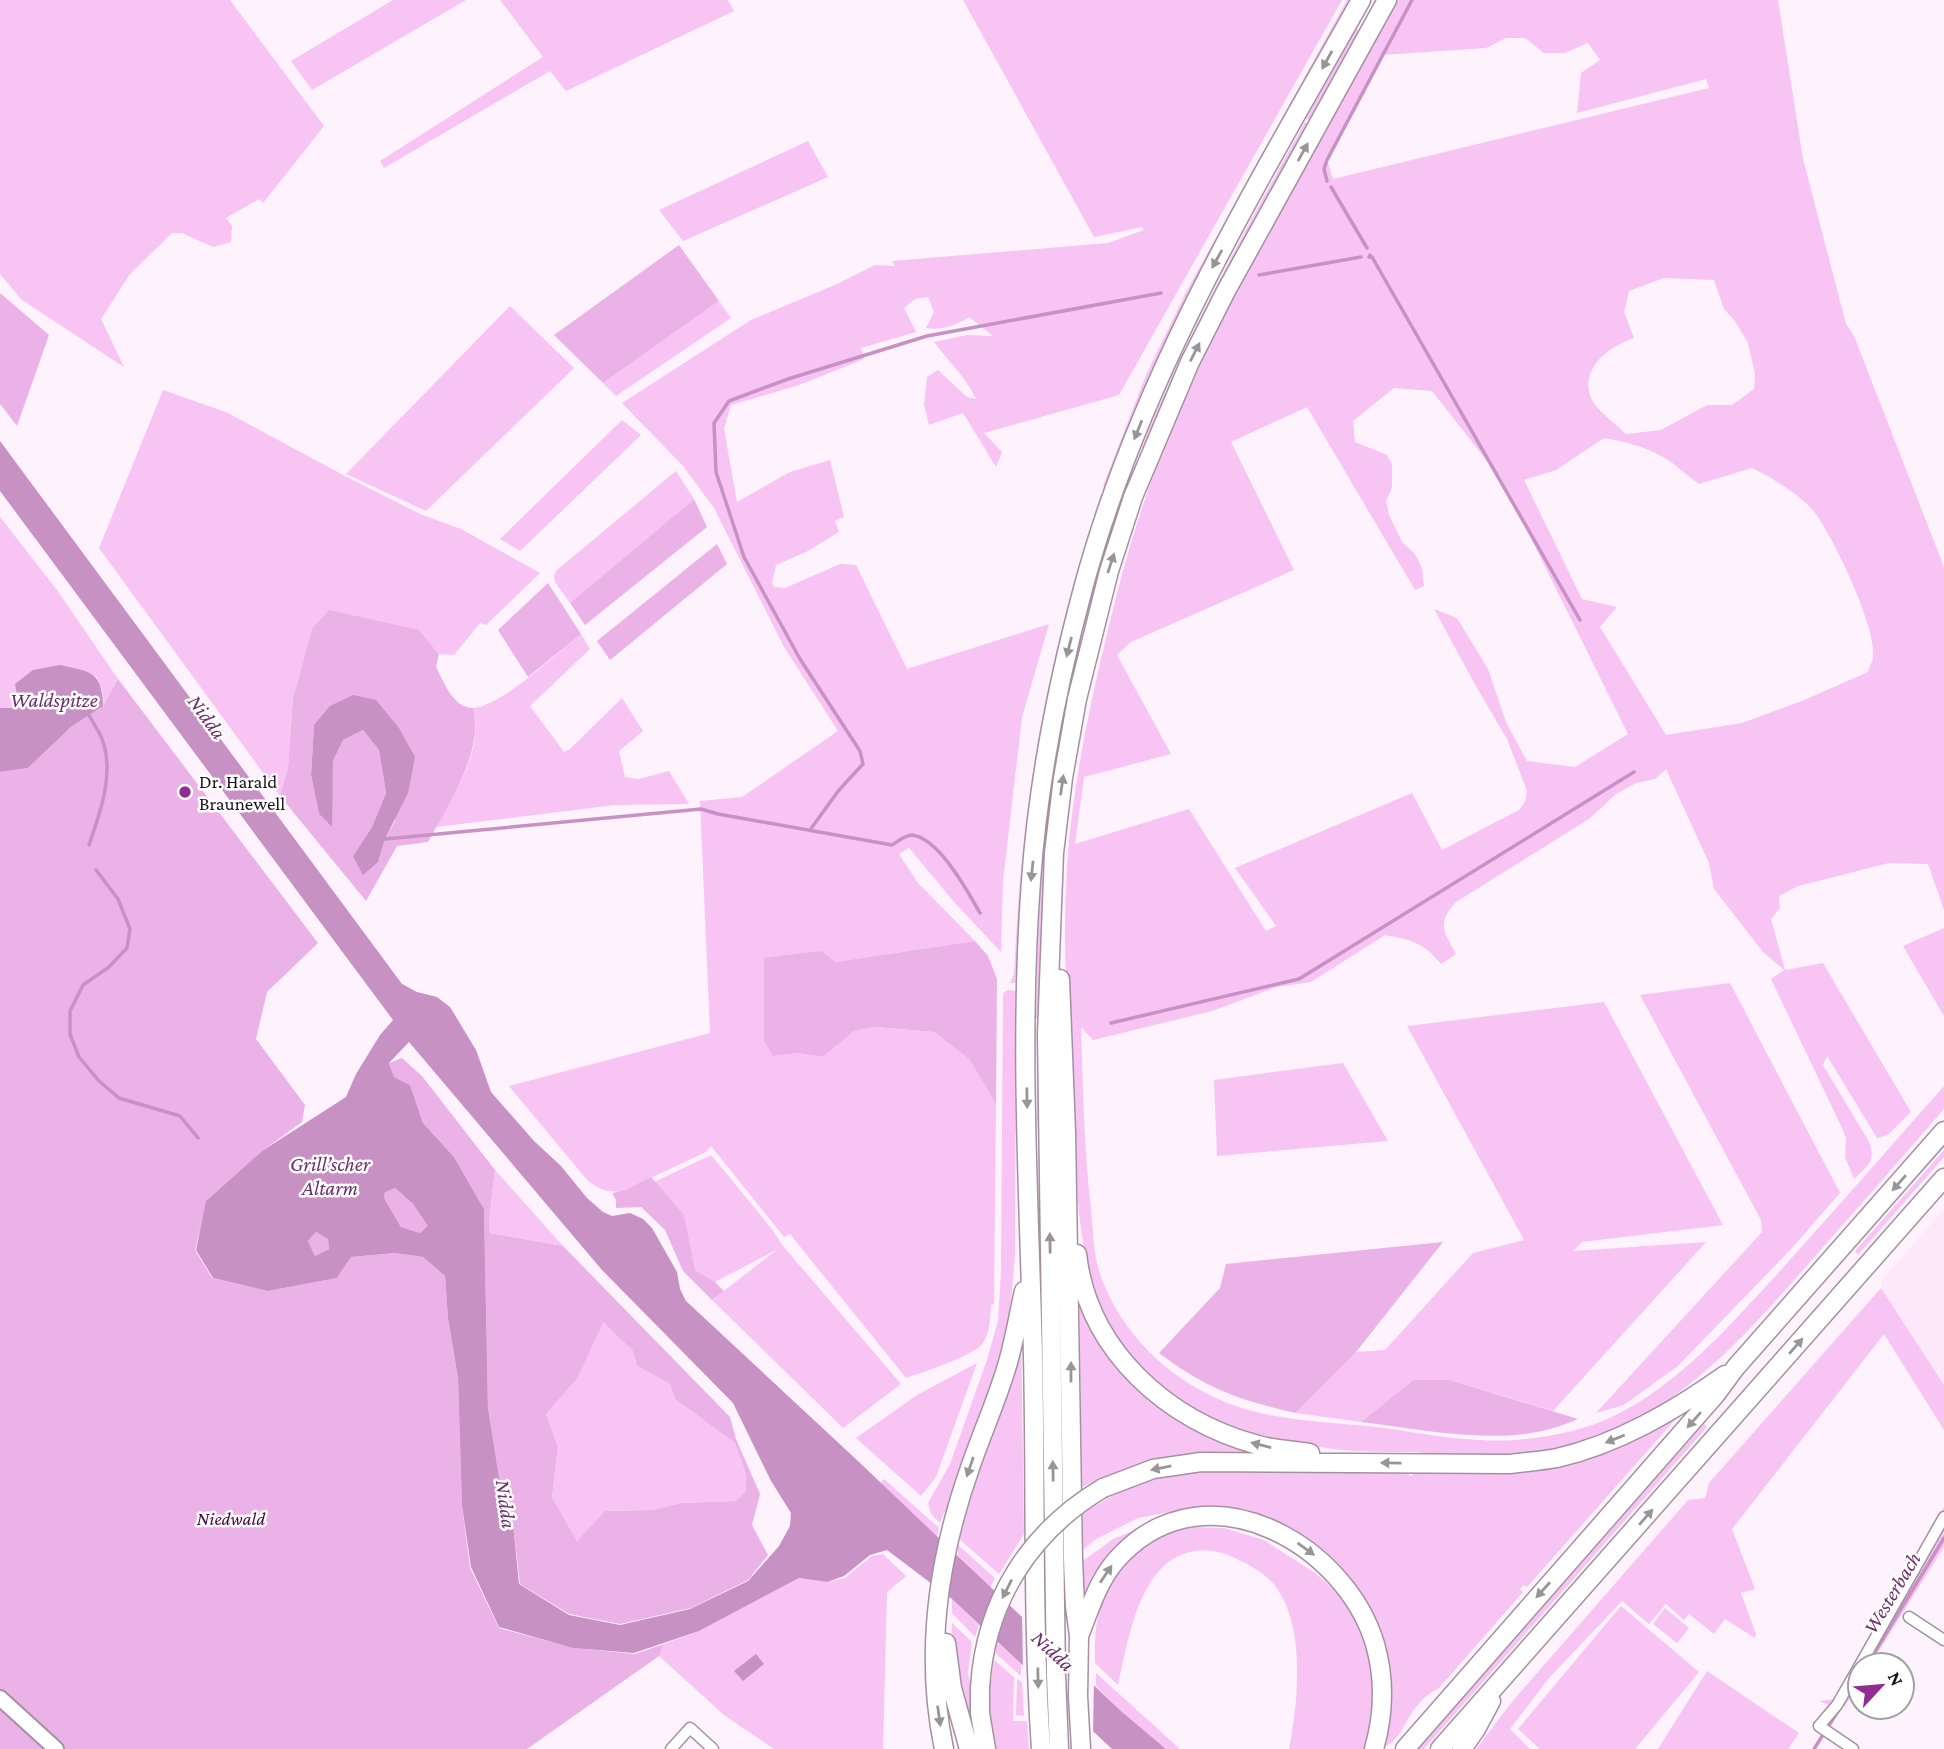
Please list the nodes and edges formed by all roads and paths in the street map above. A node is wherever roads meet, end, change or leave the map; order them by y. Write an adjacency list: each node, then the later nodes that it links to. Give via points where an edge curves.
1 (1361, 0): 7 (highway, one-way to 7, via 1207,277 1163,367 1084,584 1061,678 1031,880 1026,1047)
2 (1387, 0): 3 (highway, one-way to 2, via 1077,699 1133,497 1190,362 1226,291)
3 (1054, 853): 5 (highway); 26 (highway, one-way to 3, via 1047,1046)
4 (1944, 1131): 8 (highway, one-way to 8)
5 (1066, 1132): 9 (highway, one-way to 5, via 1257,1445 1195,1421 1161,1399 1128,1367 1105,1336 1082,1278); 13 (highway, one-way to 5, via 1073,1560)
6 (1944, 1178): 16 (highway, one-way to 6)
7 (1030, 1260): 12 (highway, one-way to 12, via 1007,1367 951,1529 943,1570); 25 (highway, one-way to 25)
8 (1736, 1367): 9 (highway, one-way to 9, via 1628,1433 1556,1458 1509,1464); 29 (highway, one-way to 29)
9 (1351, 1463): 24 (highway, one-way to 24, bridge, via 1201,1462 1153,1469 1103,1488 1075,1506 1050,1528 1019,1567 1004,1592 986,1641 980,1688)
10 (1944, 1517): 15 (street)
11 (1909, 1617): 14 (street)
12 (940, 1635): 22 (highway, one-way to 22, via 938,1706); 23 (highway)
13 (1079, 1636): 27 (highway); 28 (highway, one-way to 28, via 1101,1581 1139,1539 1176,1521 1198,1517 1239,1518 1261,1524 1316,1556 1355,1601 1380,1662 1383,1708)
14 (1944, 1640)
15 (1868, 1651)
16 (1504, 1677): 30 (highway); 31 (highway)
17 (1846, 1689): 32 (street, via 1820,1727)
18 (0, 1699): 19 (street)
19 (56, 1749)
20 (671, 1749): 21 (street, via 690,1728)
21 (713, 1749)
22 (944, 1749)
23 (968, 1749)
24 (986, 1749)
25 (1041, 1749)
26 (1059, 1749)
27 (1081, 1749)
28 (1374, 1749)
29 (1405, 1749)
30 (1440, 1749)
31 (1462, 1749)
32 (1853, 1749)

